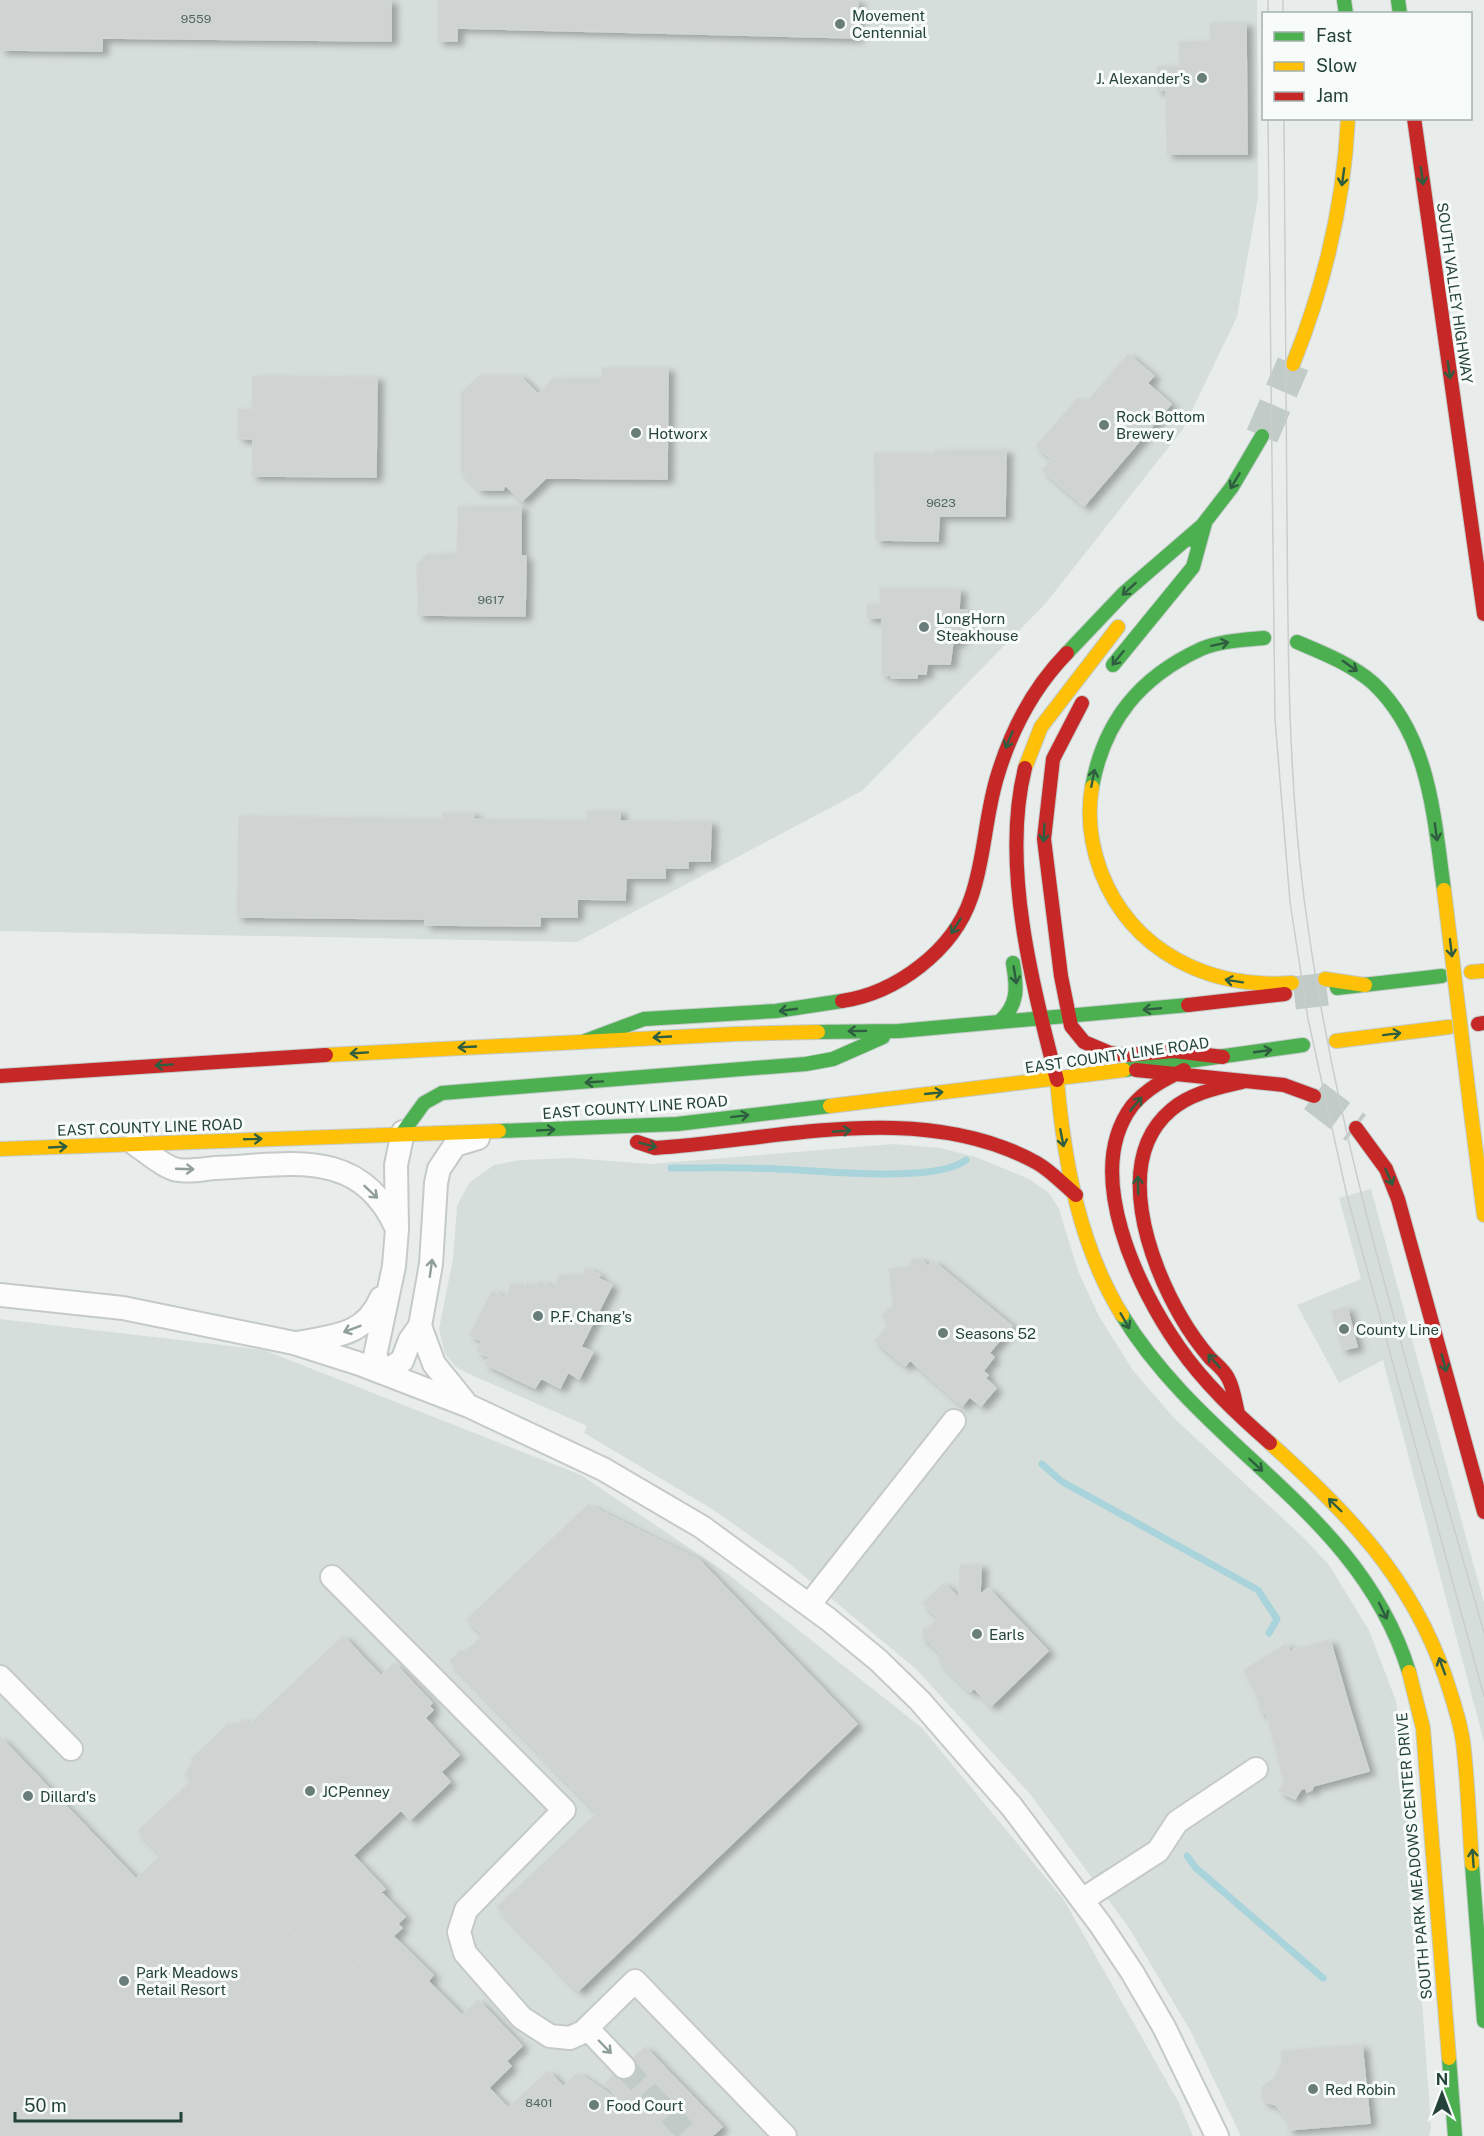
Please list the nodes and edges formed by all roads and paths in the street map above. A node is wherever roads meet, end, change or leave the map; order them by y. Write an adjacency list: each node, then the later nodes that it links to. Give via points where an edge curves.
1 (1348, 120): 3 (main road, one-way to 3, via 1343,178 1327,264)
2 (1414, 120): 7 (main road, SOUTH VALLEY HIGHWAY, one-way to 7)
3 (1293, 364)
4 (1262, 436): 5 (main road, one-way to 5)
5 (1205, 523): 6 (main road); 10 (main road, one-way to 10, via 1193,567); 21 (main road, one-way to 21, via 1124,593 1056,664 1026,704 1000,765 971,899 952,933 923,964 902,980 851,1000 776,1011 644,1019)
6 (1144, 596)
7 (1484, 614)
8 (1264, 638): 16 (main road, via 1219,644 1184,657 1126,703 1100,750 1088,829 1108,895 1148,943 1209,977 1293,988)
9 (1297, 642): 38 (main road, one-way to 38, bridge, via 1342,660 1384,693 1403,719 1424,766 1444,890)
10 (1104, 676)
11 (1089, 694): 16 (main road, one-way to 16, via 1072,717 1053,759 1046,809 1044,853)
12 (997, 847): 17 (main road, SOUTH PARK MEADOWS CENTER DRIVE, via 1000,813 1016,759 1041,710 1086,652 1125,618 1047,720 1035,739 1022,778 1013,836 1016,878)
13 (1010, 945): 18 (main road, one-way to 18, via 1017,1002)
14 (1442, 975): 15 (main road, via 1365,985)
15 (1326, 984)
16 (1068, 1017): 17 (main road); 24 (main road, via 1079,1038 1106,1052 1174,1051)
17 (1040, 1019): 18 (main road); 28 (main road, SOUTH PARK MEADOWS CENTER DRIVE)
18 (999, 1022): 20 (main road)
19 (1449, 1027): 22 (main road, one-way to 19)
20 (899, 1030): 21 (main road, one-way to 21); 34 (main road, one-way to 34, via 833,1059 806,1064 448,1091 423,1103)
21 (585, 1041): 27 (main road, one-way to 27)
22 (1336, 1041)
23 (1303, 1045): 24 (main road, EAST COUNTY LINE ROAD, one-way to 23)
24 (1223, 1057): 25 (main road, EAST COUNTY LINE ROAD); 26 (main road)
25 (1136, 1070): 26 (main road); 28 (main road, EAST COUNTY LINE ROAD)
26 (1174, 1075): 29 (main road); 46 (main road, one-way to 26, via 1198,1371 1153,1304 1136,1269 1113,1198 1114,1157 1123,1122 1149,1089)
27 (0, 1076)
28 (1057, 1080): 31 (main road, EAST COUNTY LINE ROAD, one-way to 28, via 677,1124); 37 (main road, SOUTH PARK MEADOWS CENTER DRIVE, one-way to 37, via 1059,1122)
29 (1242, 1082): 30 (main road, via 1284,1085); 46 (main road, one-way to 29, via 1228,1378 1190,1330 1156,1266 1140,1213 1138,1172 1143,1149 1160,1118 1180,1101 1211,1087)
30 (1314, 1095)
31 (592, 1128): 33 (main road, EAST COUNTY LINE ROAD, one-way to 31); 37 (main road, one-way to 37, via 656,1148 871,1129 936,1130 1020,1155 1049,1170)
32 (1356, 1128): 48 (main road, one-way to 48, via 1386,1169 1398,1199)
33 (521, 1131): 34 (main road, EAST COUNTY LINE ROAD); 42 (street, one-way to 33, via 431,1264 436,1183 444,1160 455,1145)
34 (404, 1132): 35 (main road, EAST COUNTY LINE ROAD, one-way to 34); 39 (street, via 396,1165)
35 (134, 1143): 36 (main road, EAST COUNTY LINE ROAD, one-way to 35); 39 (street, one-way to 39, via 177,1170 309,1165 337,1169 372,1193)
36 (0, 1149)
37 (1076, 1195): 60 (main road, SOUTH PARK MEADOWS CENTER DRIVE, one-way to 60, via 1093,1255 1133,1335 1190,1404 1286,1492 1350,1560 1376,1598 1396,1638 1416,1691 1423,1728)
38 (1484, 1215)
39 (398, 1229): 40 (street)
40 (394, 1266): 43 (street, one-way to 43, via 375,1312 363,1325); 44 (street, via 375,1356)
41 (0, 1295): 43 (street, via 123,1308)
42 (420, 1326): 44 (street, via 402,1361); 45 (street, via 440,1374)
43 (294, 1343): 44 (street)
44 (383, 1372): 45 (street)
45 (469, 1406): 50 (street, via 603,1469 702,1527)
46 (1238, 1413): 55 (main road, one-way to 46, via 1463,1740 1441,1662 1415,1604 1375,1547)
47 (954, 1421): 50 (street)
48 (1484, 1512)
49 (332, 1577): 56 (street, via 564,1810 466,1910 459,1932 465,1953 535,2028 550,2036 570,2038)
50 (809, 1605): 54 (street, via 878,1660 920,1701 1012,1807)
51 (0, 1677): 52 (street)
52 (70, 1749)
53 (1256, 1769): 54 (street, via 1177,1822 1158,1851)
54 (1082, 1900): 59 (street, via 1164,2027)
55 (1484, 2021)
56 (587, 2028): 57 (street, one-way to 57); 58 (street, via 635,1981)
57 (624, 2067)
58 (785, 2136)
59 (1217, 2136)
60 (1455, 2136)

